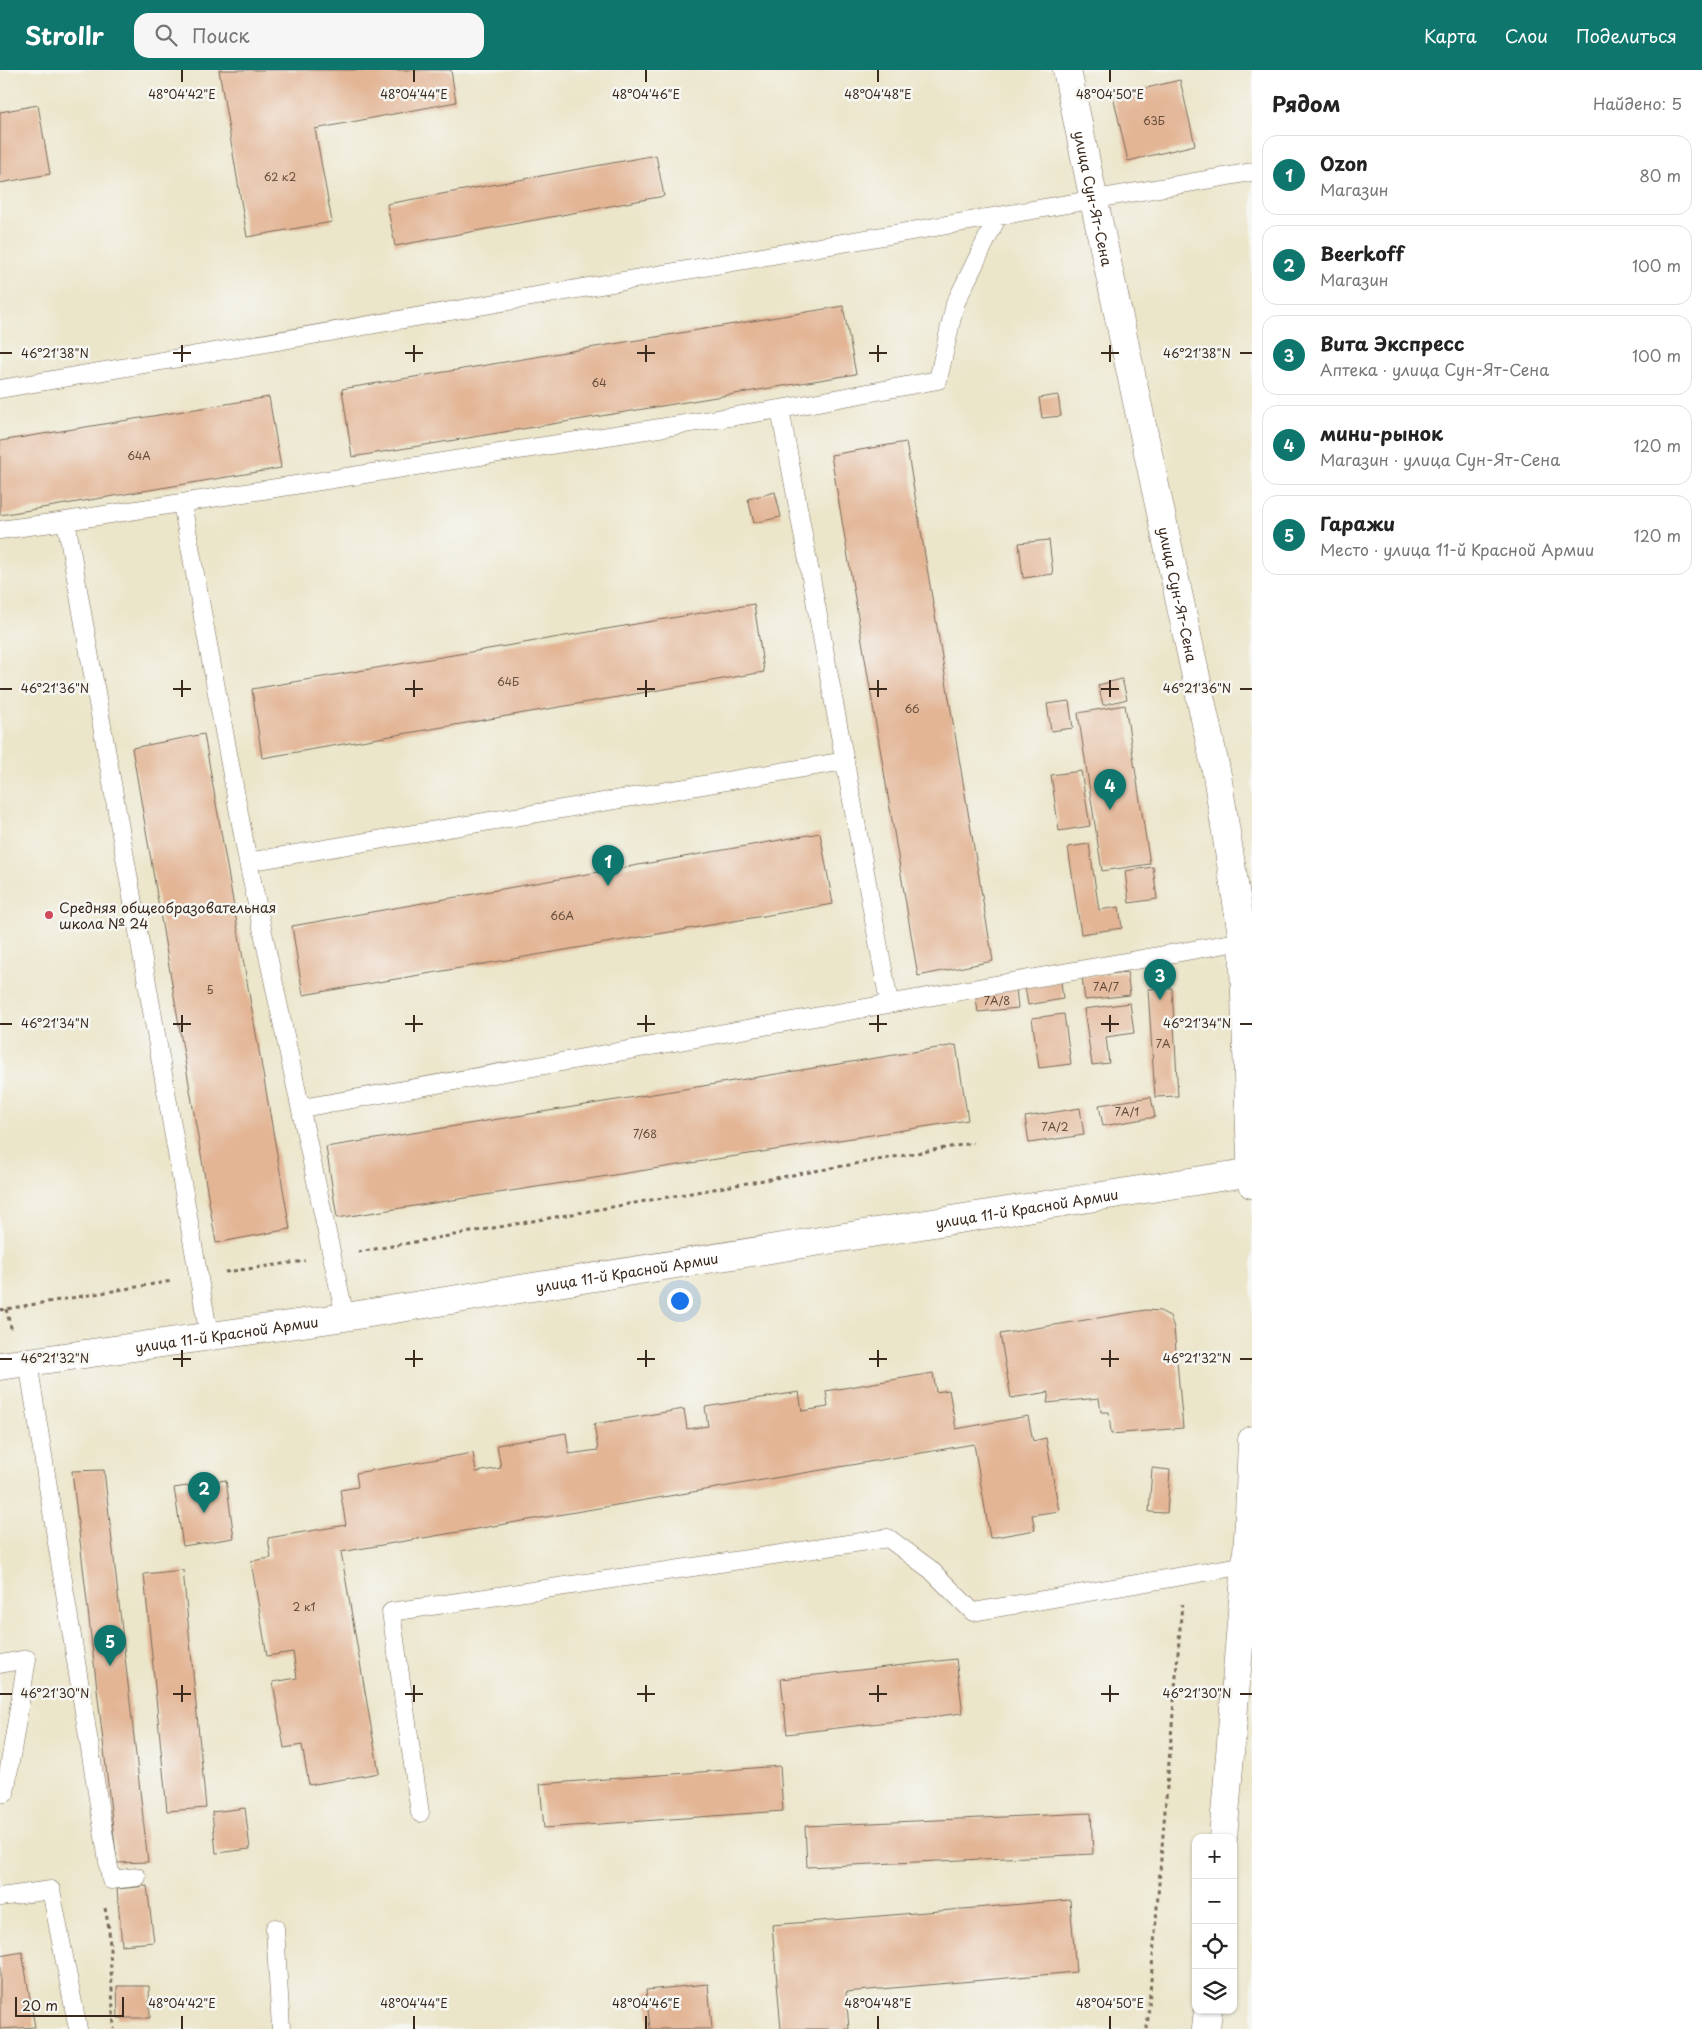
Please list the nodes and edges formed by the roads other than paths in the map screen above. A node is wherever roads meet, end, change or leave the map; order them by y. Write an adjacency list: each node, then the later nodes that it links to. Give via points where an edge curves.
1 (1067, 70): 3 (street, улица Сун-Ят-Сена)
2 (1252, 172): 3 (lane)
3 (1094, 201): 4 (lane); 12 (street, улица Сун-Ят-Сена, via 1217,775)
4 (998, 216): 5 (lane); 6 (lane, via 955,304 938,380)
5 (0, 389)
6 (780, 409): 7 (lane); 10 (lane)
7 (182, 503): 8 (lane); 11 (lane)
8 (66, 522): 9 (lane); 18 (lane)
9 (0, 530)
10 (845, 761): 11 (lane); 13 (lane)
11 (248, 862): 14 (lane)
12 (1243, 941): 13 (lane); 15 (street, улица Сун-Ят-Сена)
13 (889, 1002): 14 (lane)
14 (302, 1108): 17 (lane)
15 (1252, 1172): 16 (street, улица Сун-Ят-Сена); 17 (street, улица 11-й Красной Армии)
16 (1252, 1184)
17 (345, 1317): 18 (street, улица 11-й Красной Армии)
18 (209, 1336): 19 (street, улица 11-й Красной Армии)
19 (28, 1362): 20 (street, улица 11-й Красной Армии); 27 (lane, via 111,1880)
20 (0, 1366)
21 (1252, 1440): 22 (street)
22 (1246, 1565): 25 (lane, via 972,1612 930,1569 888,1538 391,1612); 26 (street)
23 (0, 1664): 24 (lane, via 27,1659 5,1793)
24 (0, 1794)
25 (420, 1813)
26 (1223, 1834)
27 (137, 1877)
28 (0, 1897): 31 (lane, via 50,1890)
29 (275, 1928): 32 (lane)
30 (1208, 2014): 33 (street)
31 (78, 2029)
32 (280, 2029)
33 (1206, 2029)

